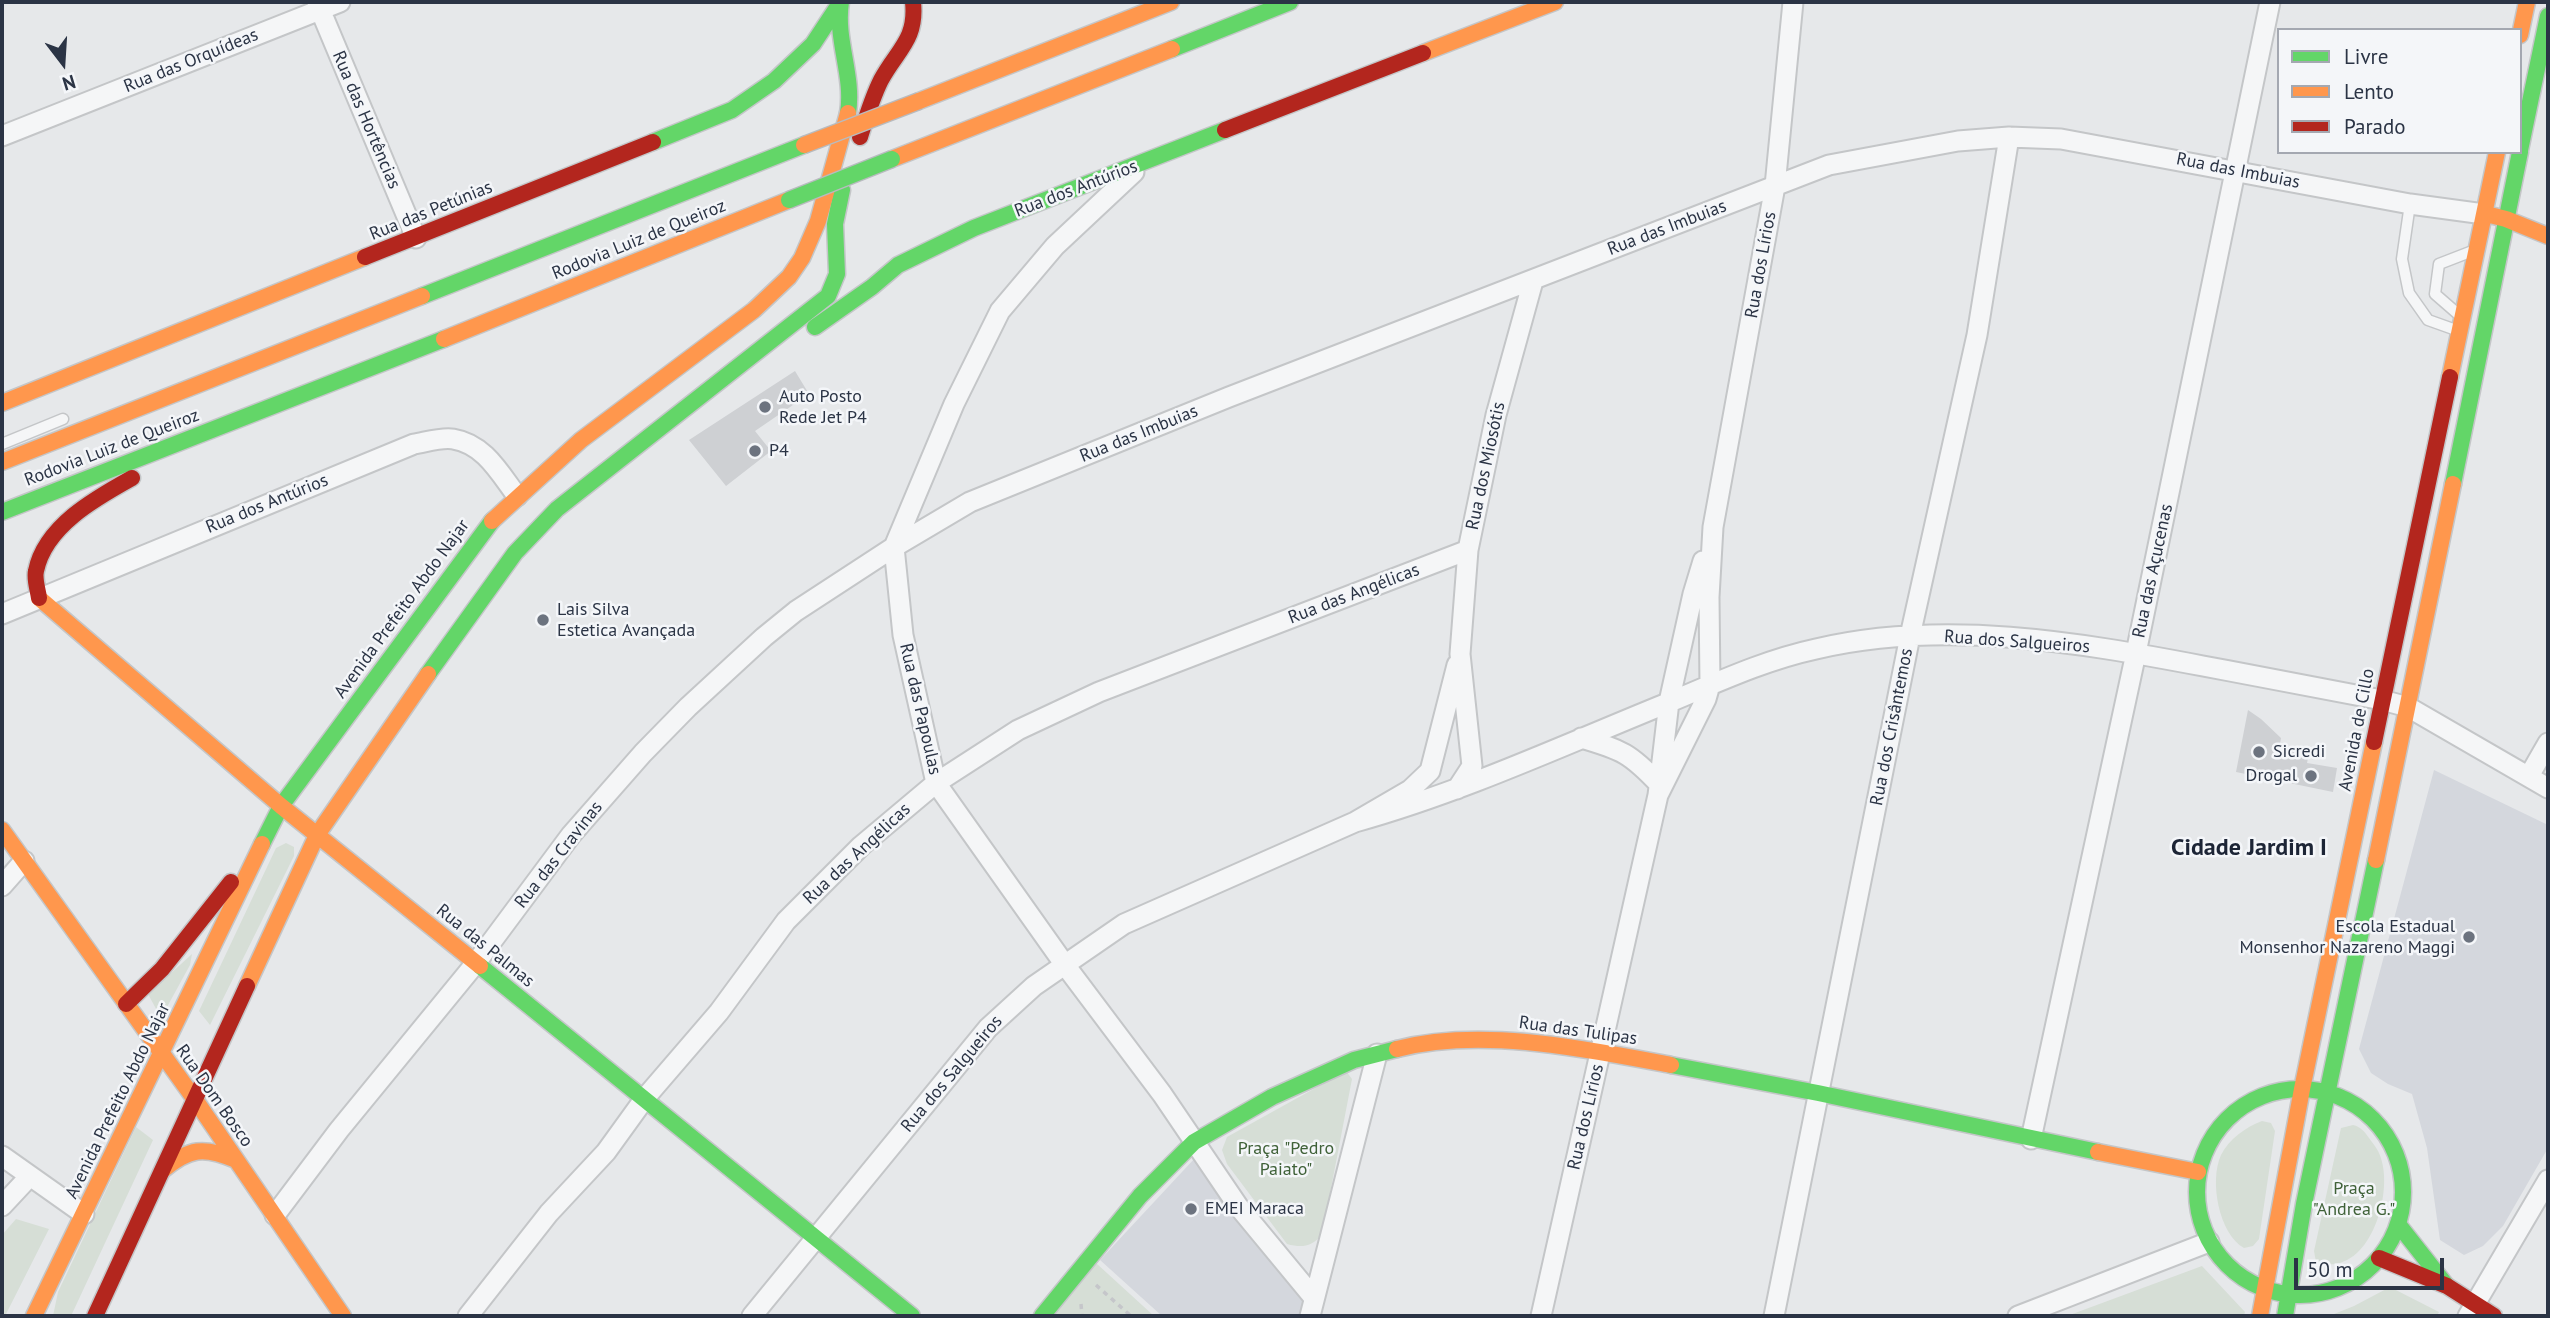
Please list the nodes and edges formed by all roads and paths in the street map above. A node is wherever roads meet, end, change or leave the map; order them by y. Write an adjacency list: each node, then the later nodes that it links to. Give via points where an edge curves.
1 (341, 2): 10 (street, Rua das Orquídeas)
2 (841, 2): 27 (main road, Rua das Petúnias, via 813,44 774,81 732,110); 29 (main road, Avenida Prefeito Abdo Najar, via 839,27 850,89 849,110)
3 (913, 2): 31 (main road, via 912,34 873,96 839,198 837,279 828,296)
4 (1171, 2): 34 (main road, Rodovia Luiz de Queiroz, bridge)
5 (1290, 2): 35 (main road, Rodovia Luiz de Queiroz, bridge)
6 (1555, 2): 20 (main road, Rua dos Antúrios)
7 (1793, 2): 22 (street, Rua dos Lírios)
8 (2270, 2): 21 (street, Rua das Açucenas)
9 (2527, 2): 12 (main road)
10 (319, 6): 15 (street, Rua das Orquídeas); 27 (street, Rua das Hortências)
11 (2548, 16): 14 (main road)
12 (2521, 28)
13 (2548, 61): 14 (street)
14 (2533, 89): 17 (main road)
15 (2, 136)
16 (2009, 137): 21 (street, Rua das Imbuias, via 2061,139); 22 (street, Rua das Imbuias, via 1958,141 1829,165); 49 (street, Rua dos Crisântemos, via 1977,335)
17 (2522, 141)
18 (2497, 154): 24 (main road, Avenida de Cillo)
19 (2519, 154): 25 (main road)
20 (1145, 162): 32 (main road, Rua dos Antúrios, via 974,228 909,259); 45 (street, Rua das Papoulas, via 1055,246 1000,310 954,404)
21 (2235, 170): 23 (street, Rua das Imbuias); 50 (street, Rua das Açucenas)
22 (1775, 186): 30 (street, Rua das Imbuias); 44 (street, Rua dos Lírios)
23 (2410, 204): 24 (street, Rua das Imbuias); 33 (lane, via 2402,259 2409,293 2428,320)
24 (2484, 214): 25 (main road); 28 (main road, Avenida de Cillo)
25 (2506, 219): 26 (main road); 55 (main road)
26 (2548, 236)
27 (416, 238): 37 (main road, Rua das Petúnias)
28 (2477, 249): 33 (main road, Avenida de Cillo); 33 (lane, via 2440,264 2435,294)
29 (802, 258): 31 (main road, via 791,285); 42 (main road, Avenida Prefeito Abdo Najar, via 770,297 595,429)
30 (1532, 281): 45 (street, Rua das Imbuias, via 970,502); 46 (street, Rua dos Miosótis, via 1496,415)
31 (798, 305): 32 (main road, via 829,312); 40 (main road)
32 (845, 306): 40 (main road, Rua dos Antúrios, via 685,422)
33 (2461, 325): 53 (main road, Avenida de Cillo)
34 (281, 352): 36 (lane); 41 (main road, Rodovia Luiz de Queiroz)
35 (349, 377): 43 (main road, Rodovia Luiz de Queiroz); 47 (main road, via 112,489 79,513 44,552 36,573)
36 (161, 387)
37 (2, 403)
38 (73, 415): 39 (lane)
39 (2, 444)
40 (635, 447): 68 (main road, via 557,509 514,553)
41 (2, 462)
42 (517, 496): 47 (street, Rua dos Antúrios, via 478,448 451,438 414,444); 64 (main road, Avenida Prefeito Abdo Najar, via 485,528)
43 (2, 513)
44 (1713, 527): 52 (street, Rua dos Lírios); 54 (street, Rua dos Lírios)
45 (894, 547): 60 (street, Rua das Papoulas, via 903,635); 71 (street, Rua das Cravinas, via 796,611 688,707 571,835)
46 (1468, 550): 51 (street, Rua dos Miosótis); 60 (street, Rua das Angélicas, via 1099,692 1018,730)
47 (39, 598): 48 (street, Rua dos Antúrios); 64 (main road, Rua das Palmas)
48 (2, 614)
49 (1910, 636): 50 (street, Rua dos Salgueiros, via 2068,642); 52 (street, Rua dos Salgueiros, via 1814,649); 78 (street, Rua dos Crisântemos)
50 (2136, 653): 53 (street, Rua dos Salgueiros); 82 (street, Rua das Açucenas)
51 (1460, 654): 58 (street, Rua dos Miosótis); 62 (street, Rua dos Miosótis, via 1472,766)
52 (1710, 685): 54 (street, Rua dos Salgueiros); 63 (street, Rua dos Lírios)
53 (2382, 700): 55 (street, Rua dos Salgueiros); 77 (main road, Avenida de Cillo)
54 (1669, 702): 56 (street, Rua dos Salgueiros); 63 (street, Rua dos Lírios)
55 (2408, 707): 59 (street); 79 (main road)
56 (1581, 738): 62 (street, Rua dos Salgueiros); 63 (street, via 1619,749 1636,760)
57 (2548, 743): 59 (street)
58 (1430, 771): 62 (street); 65 (street, Rua dos Salgueiros, via 1410,790)
59 (2529, 776): 61 (street)
60 (936, 783): 72 (street, Rua das Papoulas); 80 (street, Rua das Angélicas, via 861,846 786,921 719,1012)
61 (2548, 788)
62 (1457, 789): 65 (street, Rua dos Salgueiros)
63 (1659, 790): 74 (street, Rua dos Lírios)
64 (281, 806): 66 (main road, Avenida Prefeito Abdo Najar); 68 (main road, Rua das Palmas)
65 (1355, 822): 72 (street, Rua dos Salgueiros, via 1124,924)
66 (272, 825): 73 (main road, via 177,952); 76 (main road, Avenida Prefeito Abdo Najar)
67 (2, 830): 69 (main road, Rua Dom Bosco)
68 (317, 835): 71 (main road, Rua das Palmas); 81 (main road)
69 (24, 861): 70 (street); 73 (main road, Rua Dom Bosco)
70 (2, 886)
71 (475, 964): 80 (main road, Rua das Palmas); 92 (street, Rua das Cravinas, via 338,1130)
72 (1065, 965): 83 (street, Rua das Papoulas); 94 (street, Rua dos Salgueiros, via 988,1028)
73 (125, 1004): 76 (main road, Rua Dom Bosco)
74 (1601, 1052): 75 (main road, Rua das Tulipas, via 1475,1038 1416,1044); 78 (main road, Rua das Tulipas); 111 (street, Rua dos Lírios)
75 (1377, 1054): 83 (main road, Rua das Tulipas, via 1354,1059 1272,1097); 101 (street)
76 (162, 1055): 81 (main road, Rua Dom Bosco); 91 (main road, Avenida Prefeito Abdo Najar)
77 (2302, 1089): 79 (main road); 87 (main road, via 2278,1091 2235,1112 2205,1149); 99 (main road, Avenida de Cillo)
78 (1818, 1093): 82 (main road, Rua das Tulipas); 112 (street, Rua dos Crisântemos)
79 (2327, 1093): 93 (main road, via 2369,1115 2396,1154 2403,1200); 100 (main road)
80 (645, 1098): 94 (main road, Rua das Palmas); 106 (street, Rua das Angélicas, via 606,1152 549,1213)
81 (196, 1101): 85 (main road, Rua Dom Bosco); 86 (main road)
82 (2031, 1139): 87 (main road, Rua das Tulipas)
83 (1194, 1142): 97 (main road, Rua das Tulipas, via 1140,1196); 101 (street, Rua das Papoulas)
84 (2, 1156): 88 (street)
85 (236, 1160): 86 (main road, via 218,1151 197,1149 178,1156); 92 (main road, Rua Dom Bosco)
86 (163, 1170): 104 (main road)
87 (2198, 1172): 95 (main road, via 2197,1208)
88 (30, 1176): 90 (street); 91 (street)
89 (2548, 1180): 102 (street)
90 (2, 1206)
91 (84, 1214): 103 (main road, Avenida Prefeito Abdo Najar)
92 (275, 1215): 105 (main road, Rua Dom Bosco)
93 (2398, 1224): 96 (main road); 98 (main road)
94 (816, 1236): 107 (street, Rua dos Salgueiros); 108 (main road, Rua das Palmas)
95 (2209, 1242): 99 (main road, via 2242,1278); 113 (street)
96 (2379, 1258): 98 (main road); 100 (main road, via 2338,1287 2314,1294)
97 (1080, 1270): 109 (main road, Rua das Tulipas); 110 (path)
98 (2447, 1286): 102 (main road)
99 (2264, 1289): 100 (main road); 114 (main road, Avenida de Cillo)
100 (2288, 1294): 115 (main road)
101 (1312, 1307)
102 (2472, 1310): 116 (main road)
103 (34, 1316)
104 (95, 1316)
105 (343, 1316)
106 (468, 1316)
107 (752, 1316)
108 (912, 1316)
109 (1042, 1316)
110 (1131, 1316)
111 (1541, 1316)
112 (1774, 1316)
113 (2018, 1316)
114 (2260, 1316)
115 (2285, 1316)
116 (2494, 1316)

